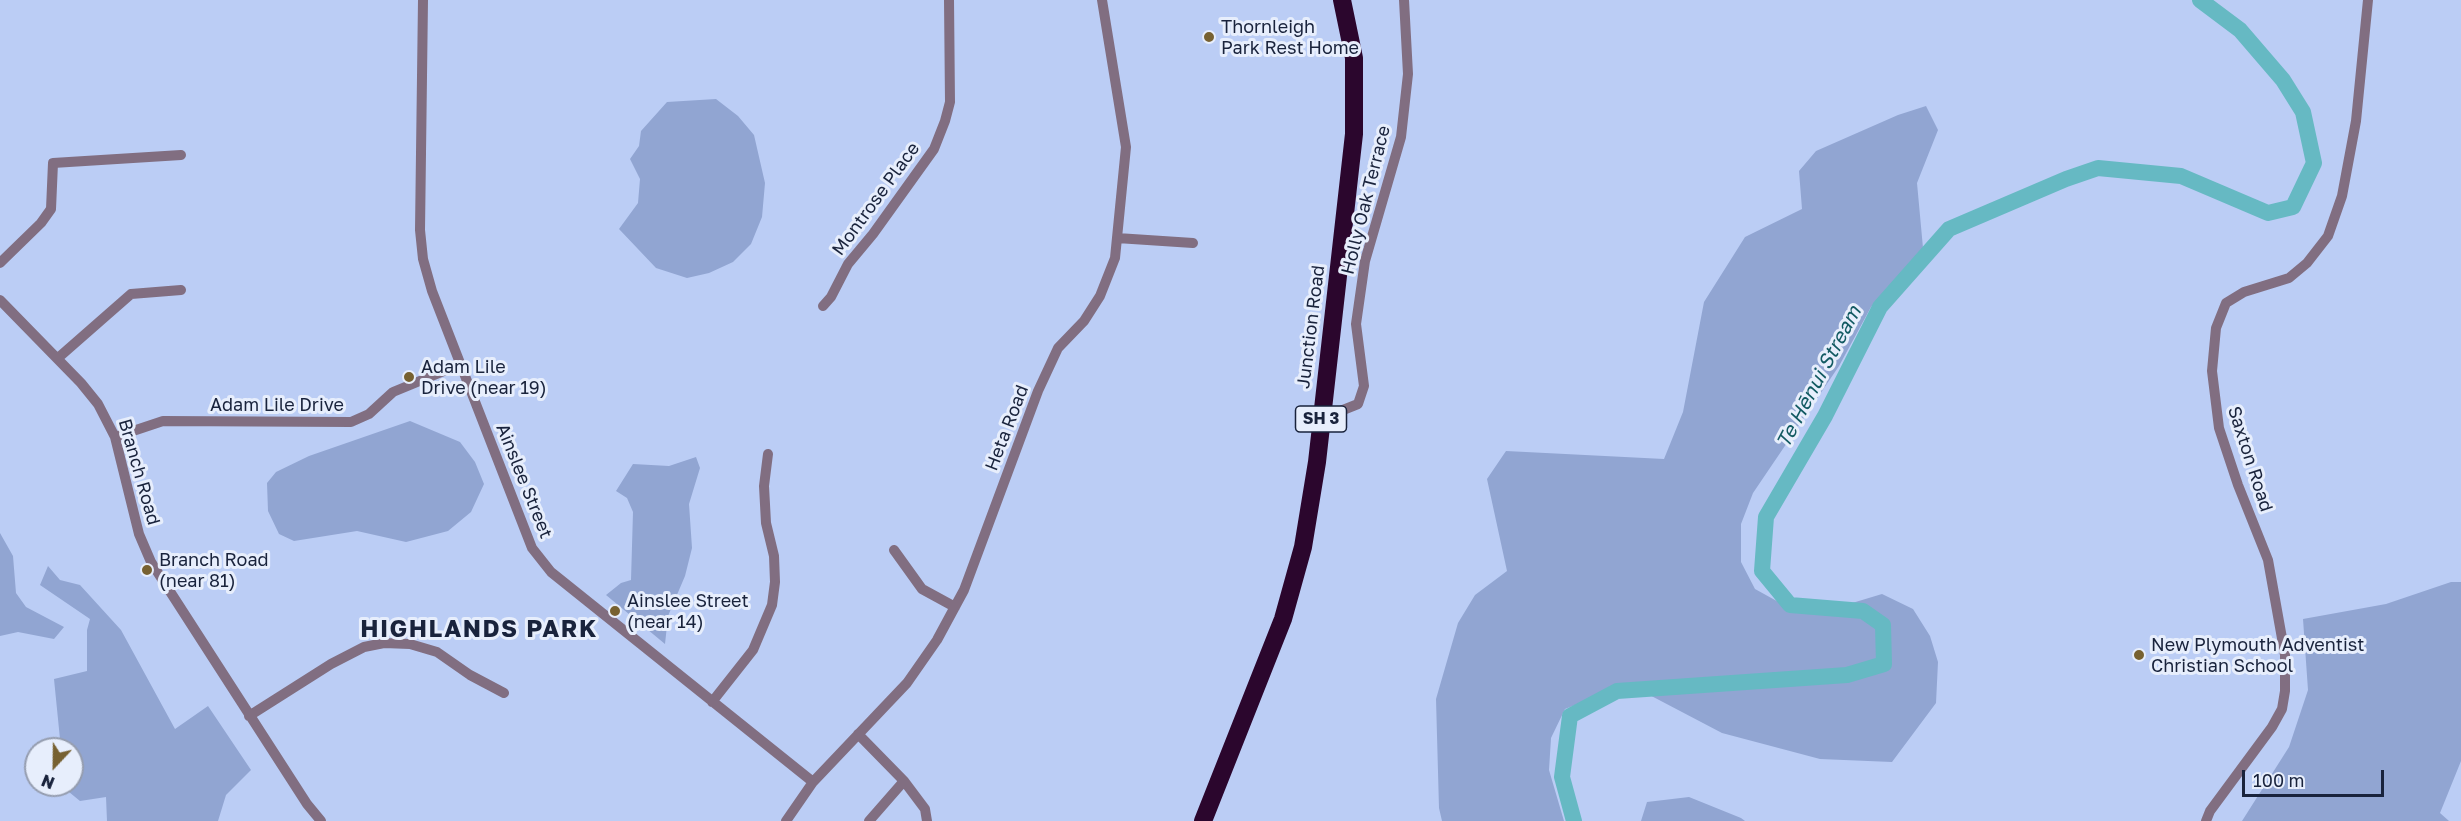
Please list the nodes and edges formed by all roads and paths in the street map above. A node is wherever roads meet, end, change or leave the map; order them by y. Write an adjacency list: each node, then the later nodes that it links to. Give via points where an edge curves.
1 (423, 0): 15 (street, Ainslee Street, via 421,245 426,275)
2 (949, 0): 13 (street, Montrose Place, via 950,102 934,149 848,264)
3 (1102, 0): 8 (street, Heta Road, via 1126,147)
4 (1342, 0): 16 (highway, Junction Road / SH 3, via 1354,58 1354,134)
5 (1404, 0): 16 (street, Holly Oak Terrace, via 1408,74 1401,137 1365,261 1356,324 1364,386 1358,404 1338,412)
6 (2368, 0): 32 (street, Saxton Road, via 2356,121 2342,196 2328,236 2289,279 2244,292 2226,303 2216,328 2212,371 2219,428 2268,560 2285,656 2285,691 2282,709 2272,727)
7 (181, 155): 10 (street, via 53,163 51,209)
8 (1117, 238): 9 (street); 20 (street, Heta Road, via 1115,258 1100,296 1084,321 1058,348 1038,391)
9 (1192, 243)
10 (0, 263)
11 (181, 291): 14 (street, via 131,294)
12 (0, 300): 14 (street, Branch Road)
13 (823, 306)
14 (58, 358): 17 (street, Branch Road, via 98,404)
15 (461, 364): 17 (street, Adam Lile Drive, via 393,392 369,414 351,422 163,421); 22 (street, Ainslee Street, via 537,556 551,572)
16 (1322, 410): 31 (highway, Junction Road / SH 3, via 1303,547 1283,619)
17 (115, 437): 23 (street, Branch Road, via 144,549)
18 (768, 454): 22 (street, via 764,486 766,523 774,556 772,605 753,650)
19 (894, 550): 20 (street, via 922,590)
20 (955, 607): 24 (street, Heta Road, via 907,683)
21 (504, 693): 23 (street, via 437,652 410,644 384,643 364,647 331,664)
22 (712, 702): 26 (street, Ainslee Street)
23 (249, 716): 27 (street, Branch Road)
24 (858, 734): 25 (street); 26 (street, Heta Road)
25 (904, 781): 29 (street); 30 (street, via 925,809)
26 (813, 782): 28 (street, Heta Road)
27 (321, 821)
28 (786, 821)
29 (869, 821)
30 (927, 821)
31 (1203, 821)
32 (2205, 821)

